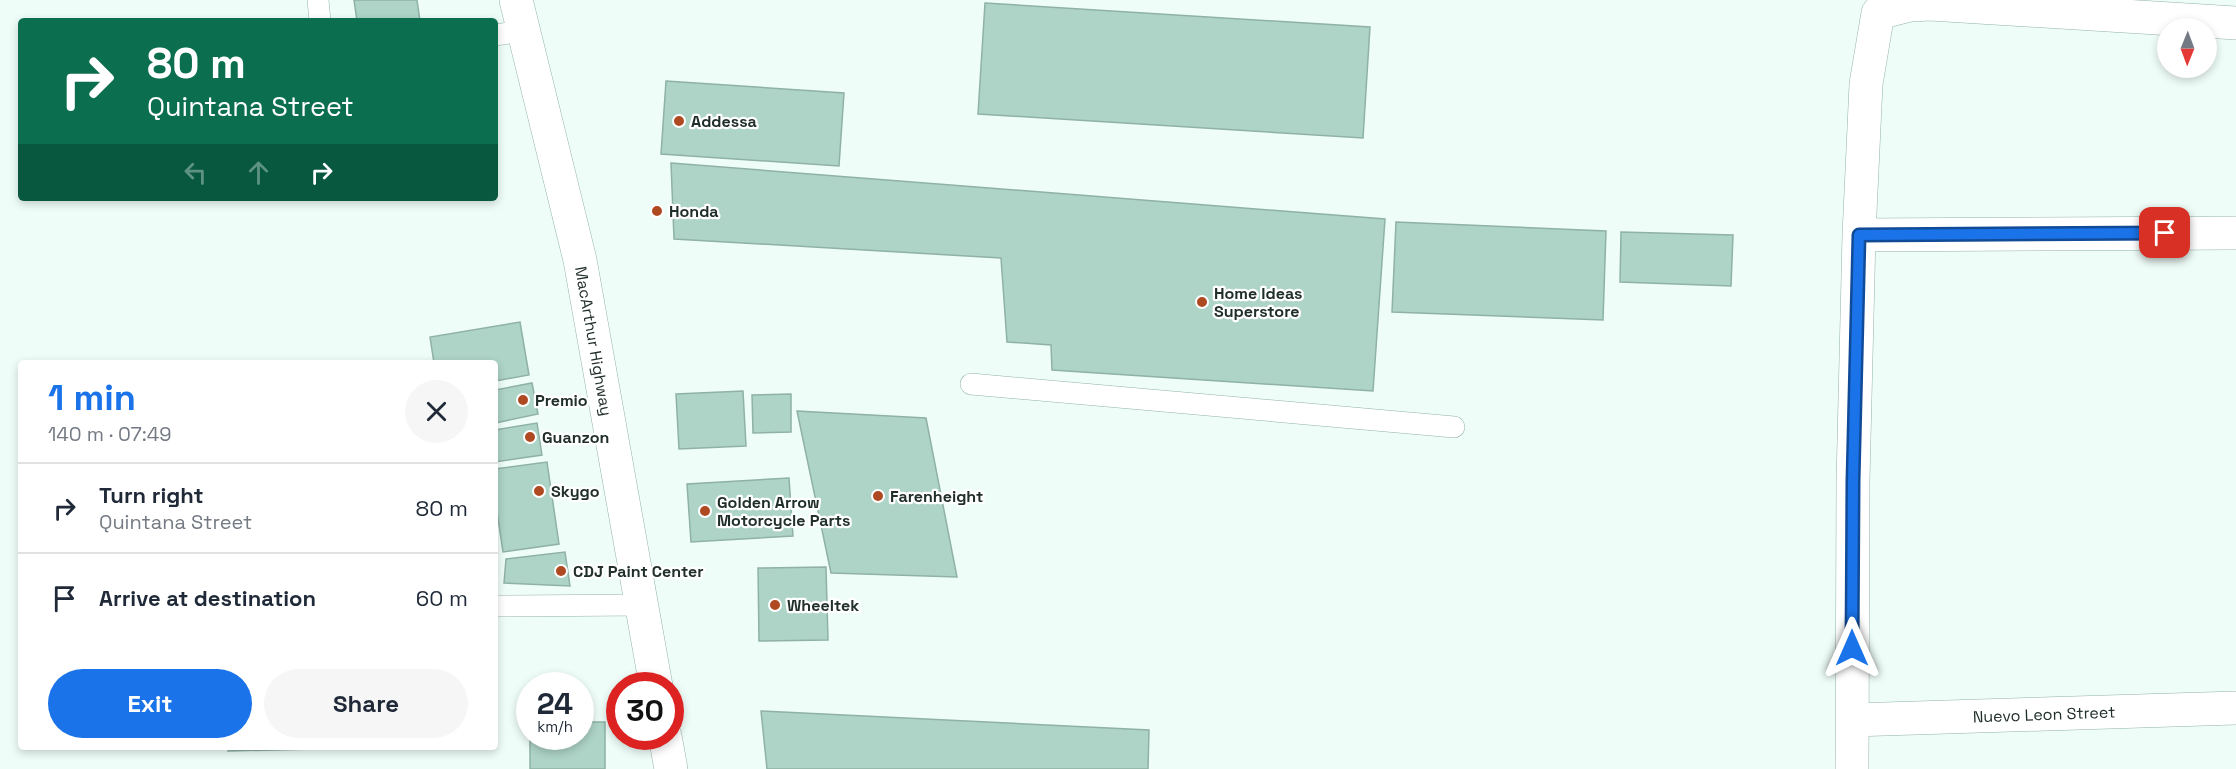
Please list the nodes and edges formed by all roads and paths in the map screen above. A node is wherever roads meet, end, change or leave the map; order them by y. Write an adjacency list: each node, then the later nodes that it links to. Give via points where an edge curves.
1 (318, 0): 3 (lane)
2 (516, 0): 5 (street, MacArthur Highway)
3 (321, 18)
4 (2236, 23): 7 (street, via 1930,4 1878,13 1866,84)
5 (509, 33): 10 (street, MacArthur Highway, via 580,260)
6 (2236, 233): 7 (street)
7 (1859, 235): 14 (street)
8 (971, 384): 9 (lane)
9 (1454, 427)
10 (641, 605): 11 (lane); 12 (street, MacArthur Highway)
11 (498, 606)
12 (653, 672)
13 (2236, 708): 14 (street, Nuevo Leon Street)
14 (1852, 720): 17 (street)
15 (668, 750): 16 (street)
16 (671, 769)
17 (1852, 769)

